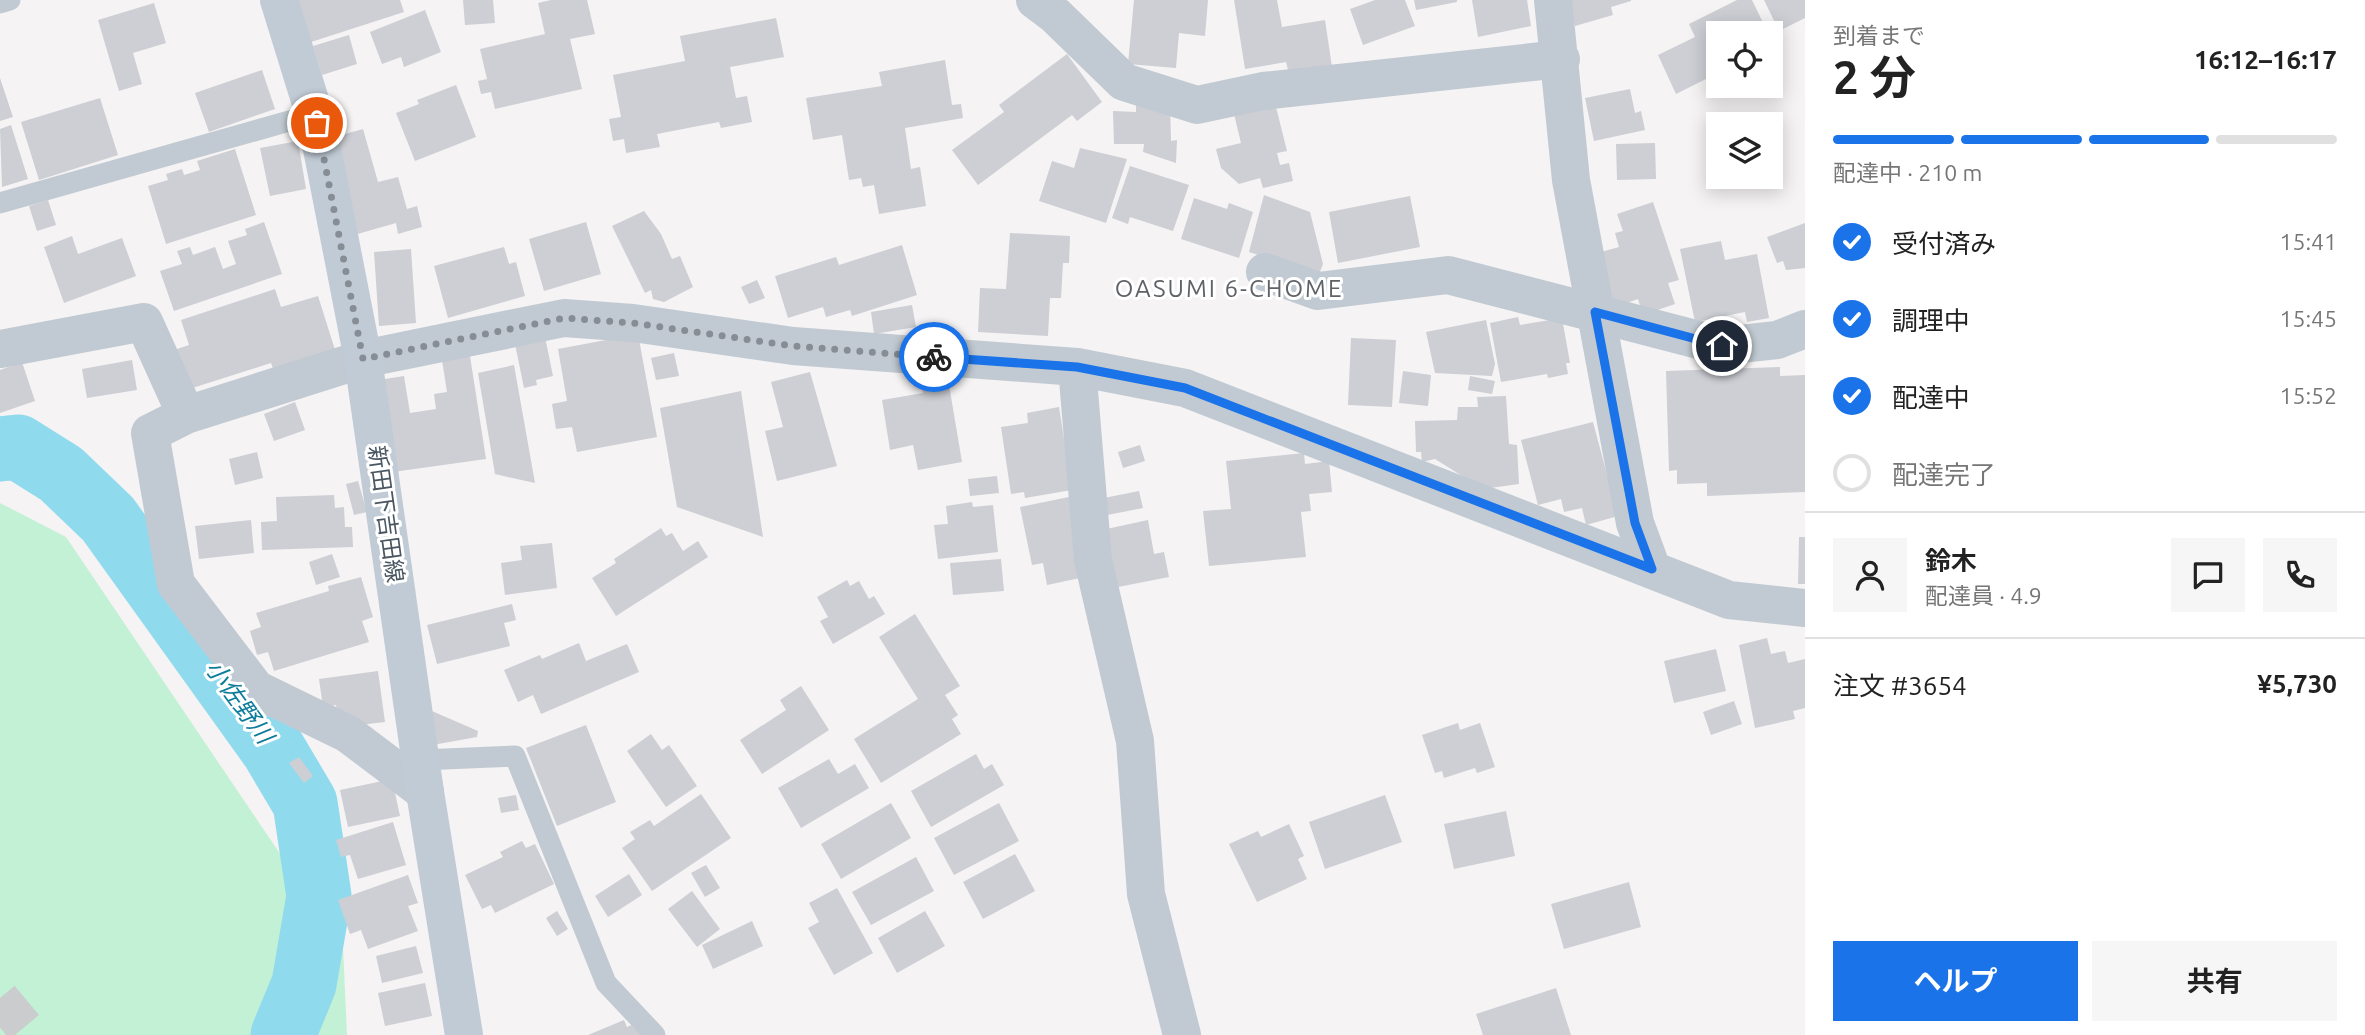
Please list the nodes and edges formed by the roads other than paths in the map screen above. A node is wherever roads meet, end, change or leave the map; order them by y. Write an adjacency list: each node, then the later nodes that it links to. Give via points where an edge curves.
1 (10, 0): 5 (lane)
2 (279, 0): 7 (main road, 新田下吉田線)
3 (1035, 0): 6 (street, via 1124,82 1197,105 1263,91)
4 (1553, 0): 6 (street)
5 (0, 4)
6 (1561, 59): 10 (street, via 1571,180)
7 (314, 114): 8 (lane); 13 (main road, 新田下吉田線)
8 (0, 203)
9 (1265, 272): 10 (street, via 1318,290 1448,275)
10 (1595, 312): 11 (street, via 1722,346 1777,340); 16 (street, via 1635,523)
11 (1805, 329)
12 (0, 349): 15 (street, via 144,322)
13 (363, 359): 14 (street, via 564,318 793,346); 15 (street); 18 (main road, 新田下吉田線)
14 (1077, 367): 16 (street, via 1185,388); 21 (street, via 1093,560 1135,741 1146,894)
15 (186, 415): 18 (street, via 150,433 176,584 256,688)
16 (1652, 569): 17 (street, via 1729,600)
17 (1805, 608)
18 (423, 776): 19 (main road, 新田下吉田線); 20 (lane, via 514,756 606,983)
19 (464, 1035)
20 (654, 1035)
21 (1182, 1035)

